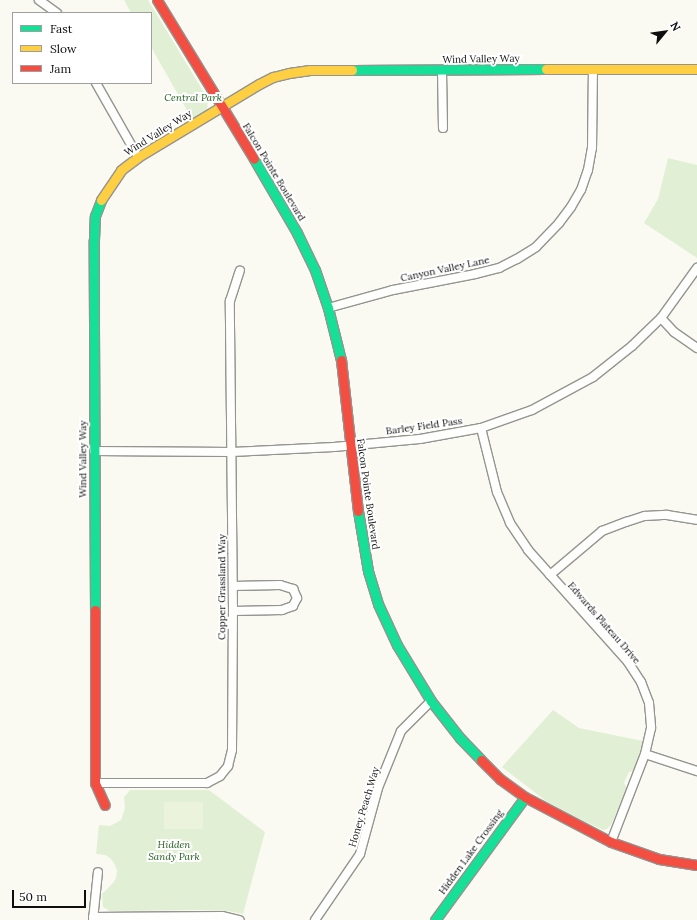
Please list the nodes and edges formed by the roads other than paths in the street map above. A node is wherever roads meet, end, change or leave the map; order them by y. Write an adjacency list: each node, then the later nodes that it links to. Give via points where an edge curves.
1 (39, 0): 3 (street)
2 (157, 0): 8 (street, Falcon Pointe Boulevard)
3 (56, 12)
4 (593, 69): 5 (street, Wind Valley Way); 6 (street, Wind Valley Way); 13 (street, Canyon Valley Lane, via 592,148 588,170 571,207 536,247 499,268 393,290)
5 (697, 69)
6 (442, 71): 8 (street, Wind Valley Way, via 310,70 288,73 259,84); 9 (street)
7 (97, 84): 10 (street)
8 (222, 107): 10 (street, Wind Valley Way); 13 (street, Falcon Pointe Boulevard, via 297,233 315,270)
9 (443, 128)
10 (138, 157): 18 (street, Wind Valley Way, via 121,170 101,199 95,216)
11 (697, 268): 14 (street, Barley Field Pass)
12 (240, 271): 19 (street, Copper Grassland Way, via 230,301)
13 (328, 308): 17 (street, Falcon Pointe Boulevard, via 340,356)
14 (661, 318): 15 (street, via 674,332); 16 (street, Barley Field Pass, via 632,346 593,377 532,410)
15 (697, 348)
16 (481, 428): 17 (street, Barley Field Pass, via 420,439); 21 (street, Edwards Plateau Drive, via 497,492 510,523 528,550)
17 (350, 446): 19 (street, Barley Field Pass); 24 (street, Falcon Pointe Boulevard, via 361,534 378,604 397,646)
18 (94, 451): 19 (street, Barley Field Pass); 27 (street, Wind Valley Way)
19 (232, 452): 22 (street, Copper Grassland Way)
20 (697, 520): 21 (street, via 667,515 645,516 626,522 602,532)
21 (550, 575): 25 (street, Edwards Plateau Drive, via 628,662 641,682 649,703 651,728)
22 (233, 586): 23 (street, Copper Grassland Way); 23 (street, via 280,585 292,589 297,598 293,606 282,610)
23 (233, 611): 27 (street, Copper Grassland Way, via 232,750 228,766 220,776 207,783)
24 (431, 700): 28 (street, Falcon Pointe Boulevard, via 460,738 500,779); 35 (street, Honey Peach Way, via 401,731 378,788 360,854)
25 (645, 754): 26 (street); 30 (street, Edwards Plateau Drive)
26 (697, 771)
27 (95, 783): 29 (street, Wind Valley Way)
28 (524, 797): 30 (street, Falcon Pointe Boulevard); 36 (street, Hidden Lake Crossing)
29 (105, 805)
30 (611, 842): 31 (street, Falcon Pointe Boulevard, via 659,859)
31 (697, 865)
32 (98, 872): 33 (street)
33 (93, 918): 34 (street, via 222,916)
34 (240, 920)
35 (314, 920)
36 (435, 920)

